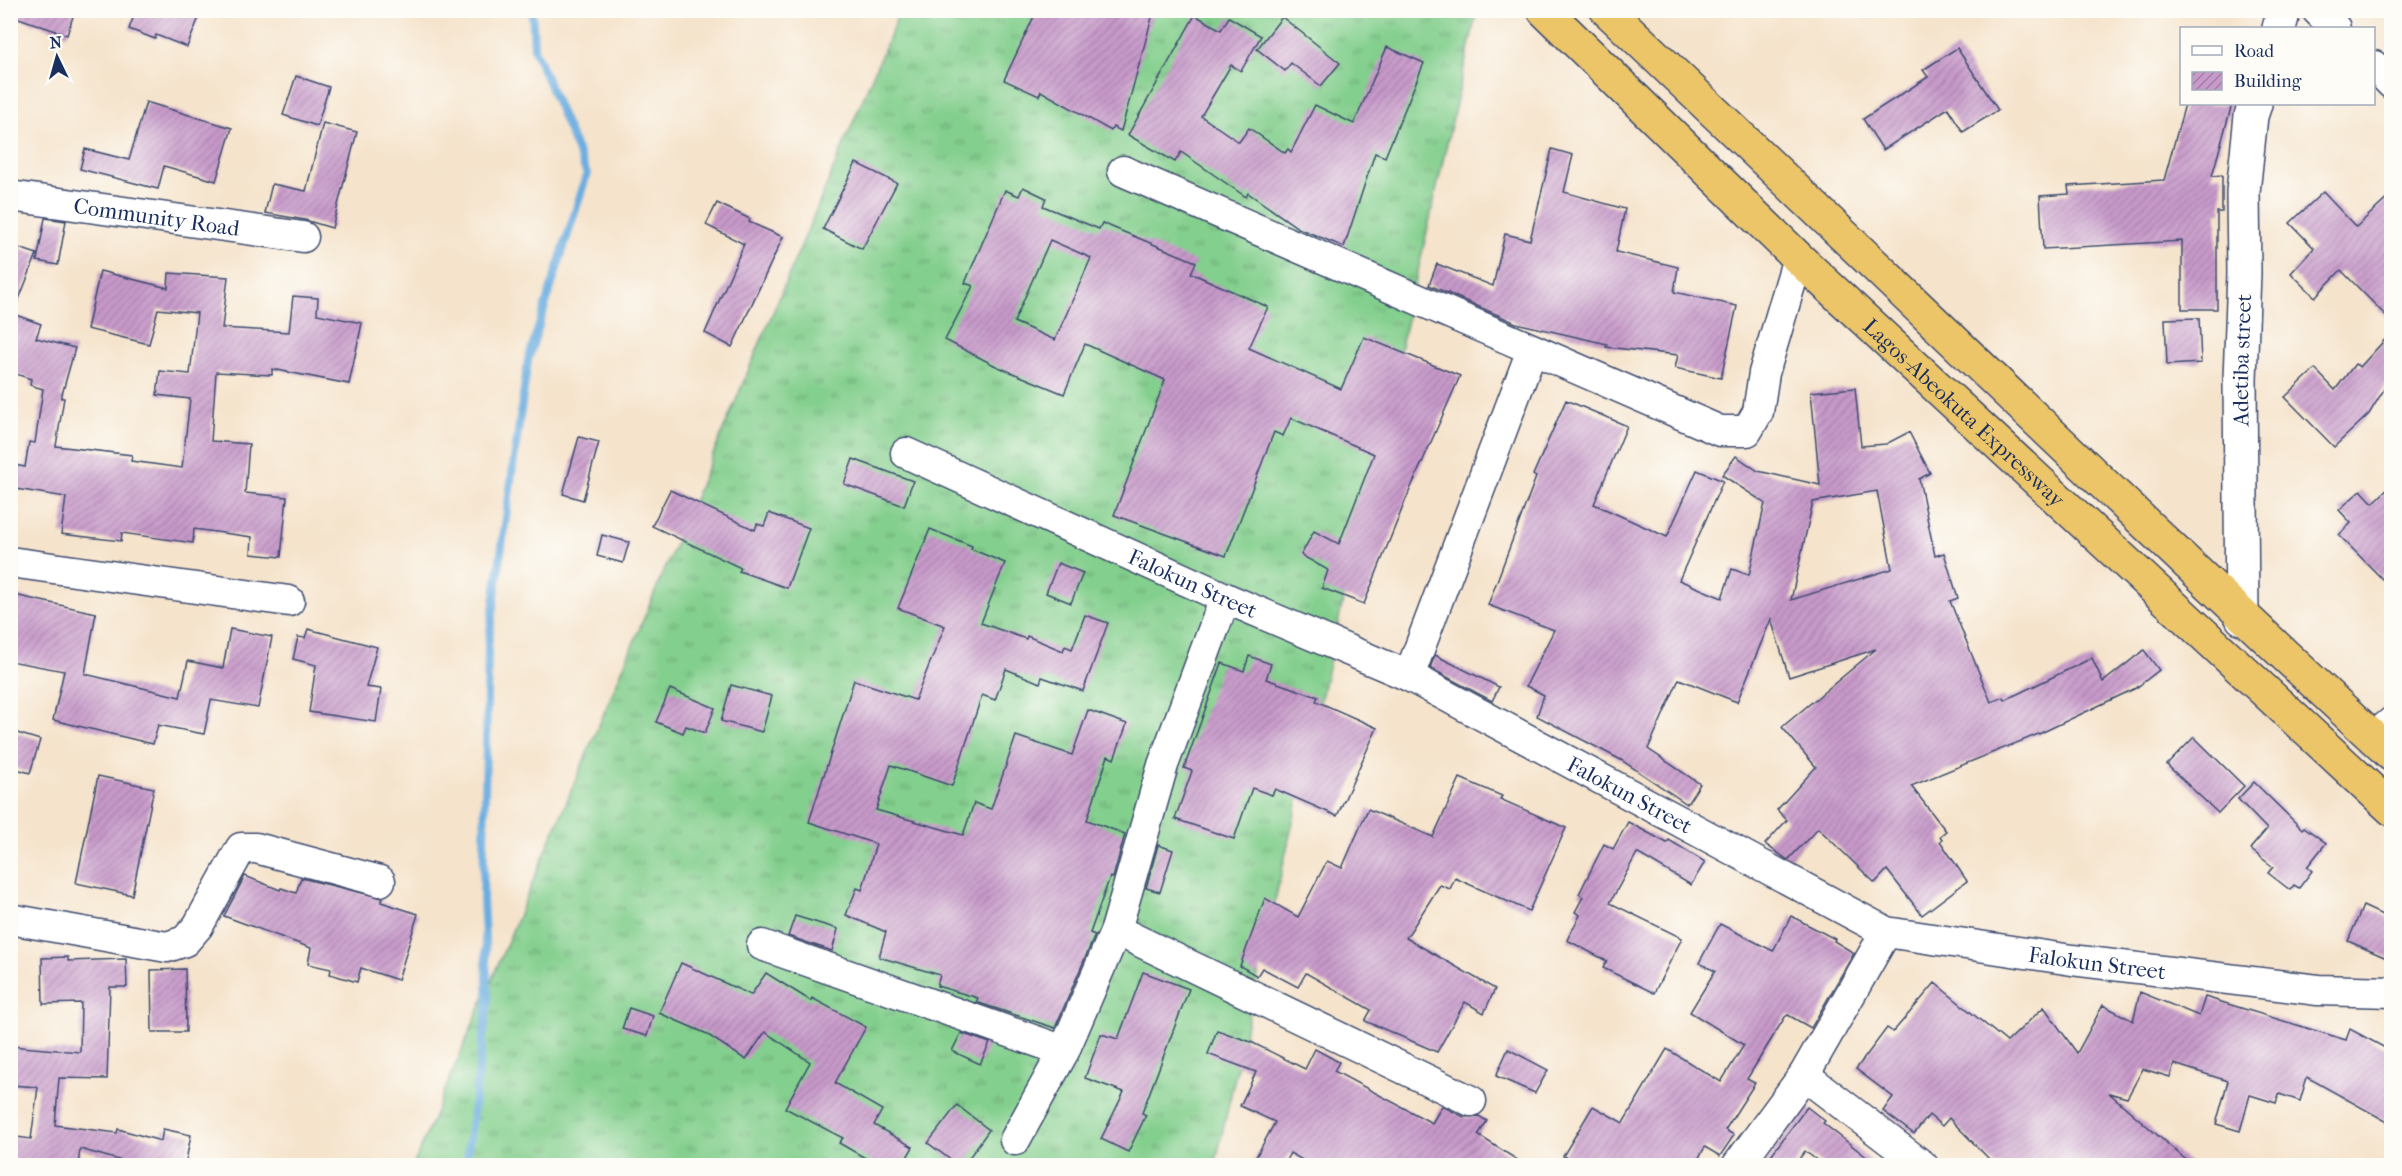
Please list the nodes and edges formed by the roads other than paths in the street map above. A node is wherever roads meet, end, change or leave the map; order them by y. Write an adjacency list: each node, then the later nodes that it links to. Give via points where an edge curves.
1 (1544, 10): 13 (highway, Lagos-Abeokuta Expressway)
2 (1607, 10): 19 (highway, Lagos-Abeokuta Expressway)
3 (2284, 10): 5 (street)
4 (2317, 10): 6 (street)
5 (2278, 27)
6 (2334, 27)
7 (2375, 68): 8 (street)
8 (2391, 84)
9 (2255, 105): 19 (street, Adetiba street, via 2243,192)
10 (1123, 171): 14 (street)
11 (10, 196): 12 (street, Community Road)
12 (303, 237)
13 (1798, 258): 14 (street, via 1764,373 1758,412 1747,431 1720,431); 22 (highway, Lagos-Abeokuta Expressway)
14 (1532, 350): 20 (street)
15 (906, 453): 17 (street, Falokun Street)
16 (10, 562): 18 (street)
17 (1225, 598): 20 (street, Falokun Street); 25 (street, via 1163,765)
18 (289, 601)
19 (2242, 618): 21 (highway, Lagos-Abeokuta Expressway)
20 (1409, 676): 26 (street, Falokun Street)
21 (2385, 738)
22 (2391, 808)
23 (380, 881): 24 (street, via 256,848 241,848 198,926 186,941 167,947)
24 (10, 919)
25 (1116, 930): 29 (street); 31 (street)
26 (1886, 932): 28 (street, Falokun Street, via 2251,982 2319,990); 30 (street)
27 (762, 945): 29 (street)
28 (2391, 992)
29 (1064, 1051): 32 (street)
30 (1804, 1075): 33 (street); 34 (street)
31 (1471, 1101)
32 (1015, 1140)
33 (1737, 1166)
34 (1923, 1166)

